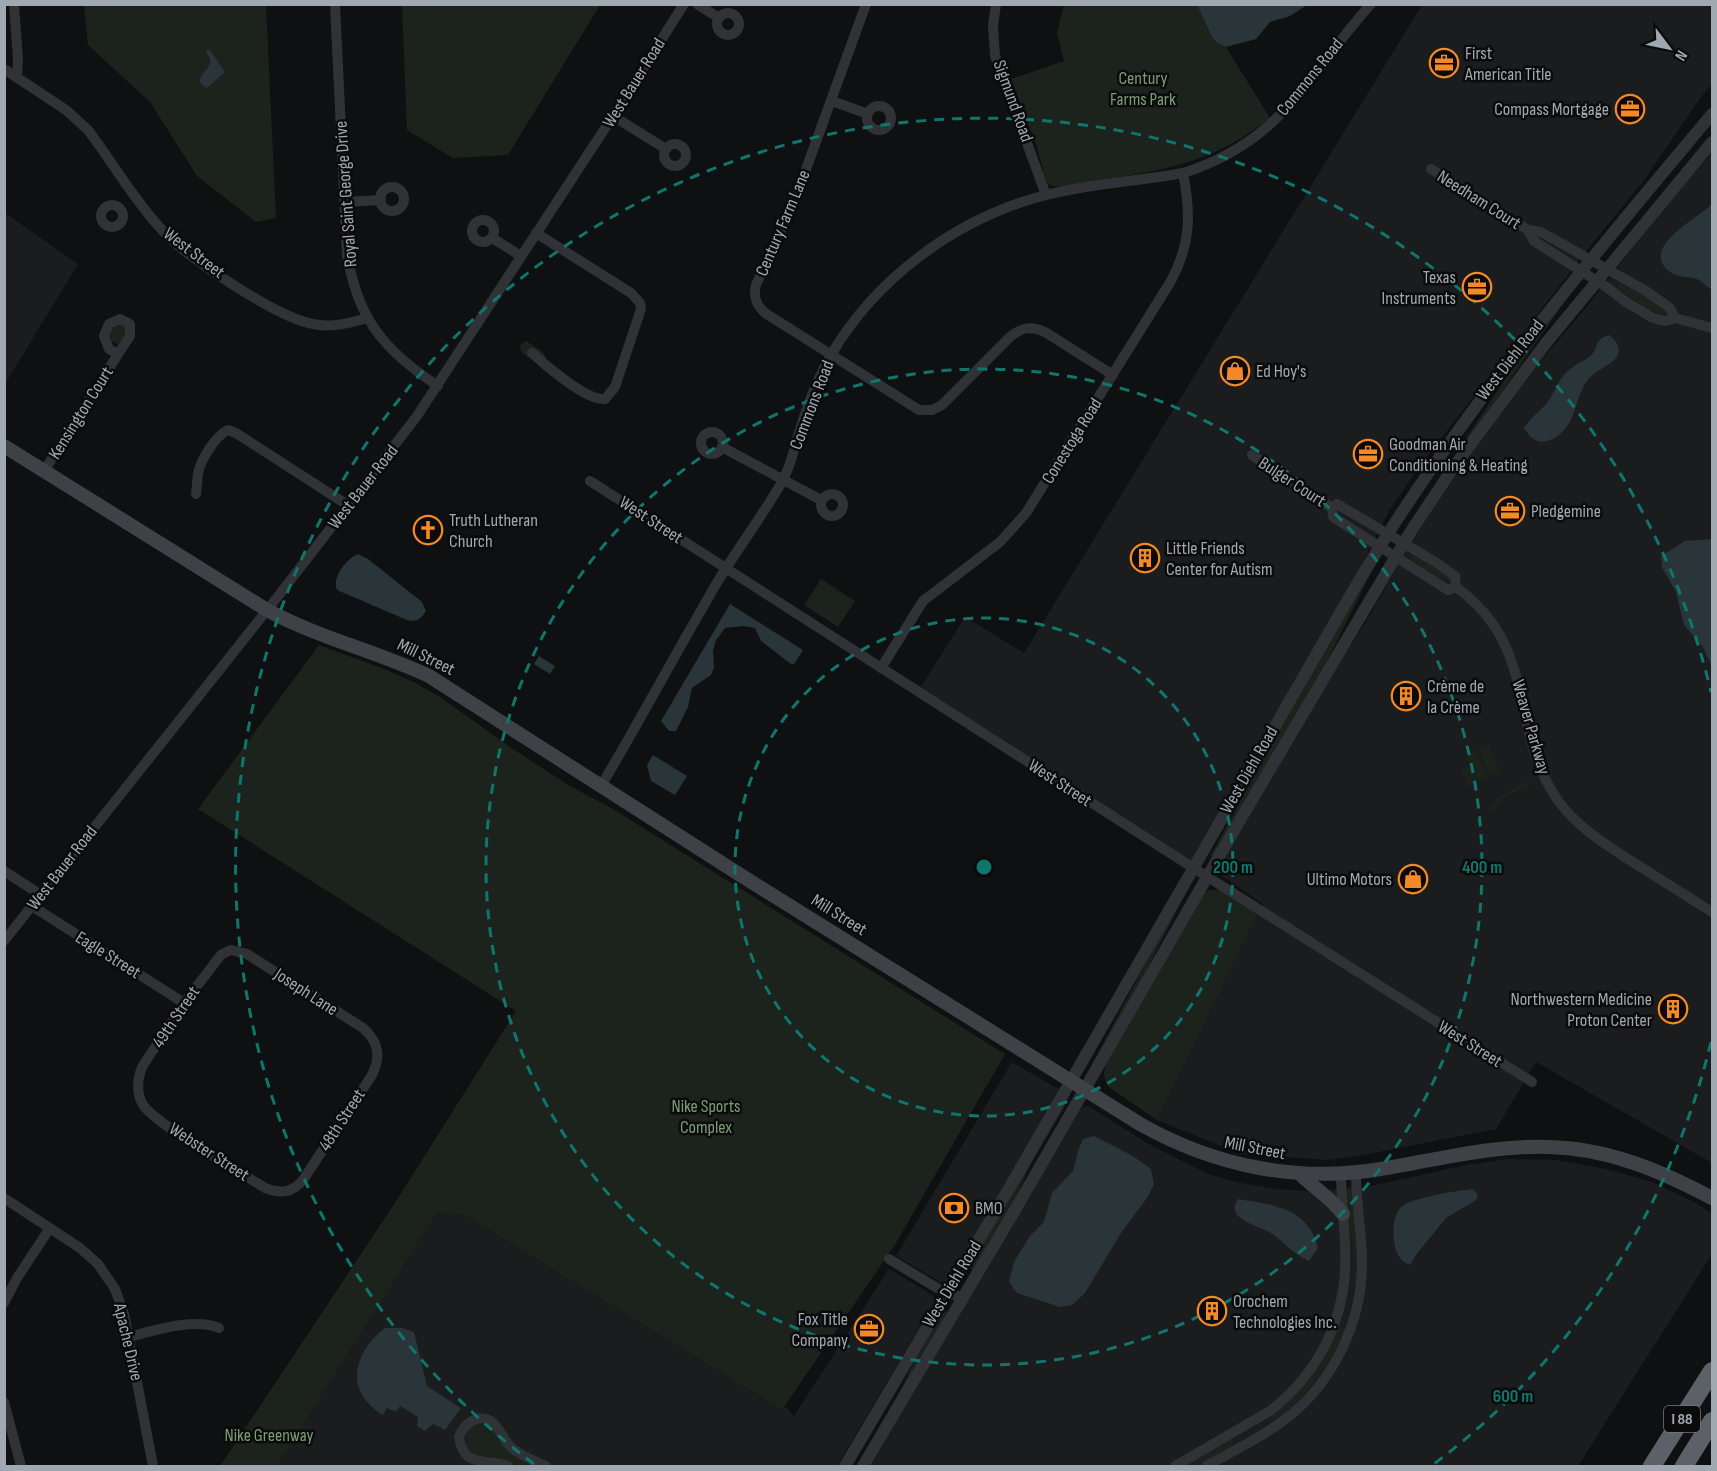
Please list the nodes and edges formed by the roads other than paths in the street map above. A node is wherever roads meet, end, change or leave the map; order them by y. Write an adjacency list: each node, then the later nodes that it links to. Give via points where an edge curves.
1 (14, 4): 10 (street)
2 (335, 4): 22 (street, Royal Saint George Drive)
3 (684, 4): 14 (street, West Bauer Road)
4 (697, 4): 8 (street)
5 (866, 4): 11 (street, Century Farm Lane)
6 (996, 4): 19 (street, Sigmund Road, via 995,56)
7 (1371, 4): 18 (street, Commons Road, via 1272,124 1237,150)
8 (719, 18)
9 (4, 69): 10 (street, West Street)
10 (17, 77): 20 (street, West Street, via 88,130)
11 (832, 101): 12 (street); 37 (street, Century Farm Lane, via 793,205 754,291 757,305 765,313)
12 (868, 114)
13 (1713, 114): 28 (street, West Diehl Road)
14 (613, 116): 16 (street); 25 (street, West Bauer Road)
15 (1713, 142): 29 (street, West Diehl Road)
16 (666, 149)
17 (1431, 169): 24 (street, Needham Court)
18 (1183, 173): 19 (street, Commons Road); 38 (street, Conestoga Road, via 1189,216 1182,258)
19 (1046, 195): 37 (street, Commons Road, via 983,218 925,252 873,299)
20 (139, 200): 23 (street); 32 (street, West Street, via 184,250 286,316 326,326)
21 (381, 200): 22 (street)
22 (345, 202): 32 (street, Royal Saint George Drive, via 347,256)
23 (122, 211)
24 (1528, 230): 28 (street, Needham Court, via 1541,232); 30 (street, Needham Court, via 1534,241)
25 (536, 232): 27 (street, West Bauer Road); 35 (street, via 631,293 641,309 615,387 605,399 595,399)
26 (492, 237): 27 (street)
27 (521, 256): 39 (street, West Bauer Road)
28 (1592, 260): 29 (street, Needham Court); 30 (street, West Diehl Road)
29 (1608, 269): 31 (street, West Diehl Road); 33 (street, via 1670,308)
30 (1582, 272): 31 (street, Needham Court); 50 (street, West Diehl Road, via 1484,393)
31 (1598, 281): 33 (street, via 1653,318); 51 (street, West Diehl Road, via 1480,430)
32 (368, 318): 39 (street, Royal Saint George Drive, via 407,363)
33 (1675, 318): 34 (street)
34 (1713, 328)
35 (532, 353)
36 (118, 354): 43 (street, Kensington Court)
37 (831, 354): 38 (street, Century Farm Lane, via 912,406 927,411 942,405 1023,328 1045,332); 44 (street, Commons Road, via 808,405)
38 (1113, 375): 57 (street, Conestoga Road, via 1026,513 1000,542 923,601)
39 (438, 386): 48 (street, West Bauer Road)
40 (4, 446): 43 (main road, Mill Street)
41 (722, 447): 44 (street)
42 (1251, 455): 49 (street, Bulger Court)
43 (44, 471): 56 (main road, Mill Street)
44 (783, 479): 47 (street); 54 (street, Commons Road)
45 (590, 481): 54 (street, West Street)
46 (196, 494): 48 (street, via 200,467 220,435 228,430)
47 (821, 500)
48 (349, 506): 56 (street, West Bauer Road)
49 (1332, 508): 50 (street, Bulger Court, via 1337,504); 52 (street, Bulger Court, via 1333,517)
50 (1387, 534): 51 (street, Bulger Court); 52 (street, West Diehl Road)
51 (1403, 543): 53 (street, West Diehl Road); 55 (street, Weaver Parkway, via 1448,570 1455,576)
52 (1379, 546): 53 (street, Bulger Court); 59 (street, West Diehl Road)
53 (1395, 557): 55 (street, Weaver Parkway, via 1448,590); 61 (street, West Diehl Road)
54 (726, 569): 57 (street, West Street); 58 (street, Commons Road)
55 (1456, 587): 64 (street, Weaver Parkway, via 1483,611 1505,643 1518,677 1538,762 1565,811 1599,840)
56 (267, 610): 58 (main road, Mill Street, via 429,676); 62 (street, West Bauer Road)
57 (882, 668): 59 (street, West Street)
58 (601, 786): 69 (main road, Mill Street)
59 (1193, 868): 61 (street, West Street); 69 (street, West Diehl Road)
60 (4, 871): 62 (street)
61 (1207, 876): 70 (street, West Street); 71 (street, West Diehl Road)
62 (41, 895): 63 (street, West Bauer Road)
63 (32, 906): 65 (street, West Bauer Road); 67 (street, Eagle Street)
64 (1713, 912)
65 (4, 941)
66 (231, 950): 67 (street, 49th Street, via 222,954); 68 (street, Joseph Lane, via 248,954 363,1028)
67 (183, 1003): 72 (street, 49th Street, via 142,1067)
68 (375, 1042): 76 (street, 48th Street, via 378,1061 372,1075 303,1180)
69 (1071, 1081): 71 (main road, Mill Street); 82 (street, West Diehl Road)
70 (1532, 1082)
71 (1085, 1089): 74 (main road, Mill Street, via 1140,1124 1212,1158); 83 (street, West Diehl Road)
72 (138, 1095): 76 (street, Webster Street, via 151,1114 265,1188)
73 (1356, 1173): 75 (main road, Mill Street); 78 (main road, Mill Street, via 1478,1150 1550,1147 1618,1157 1663,1173); 97 (street, via 1362,1266 1358,1303 1343,1348 1314,1392 1293,1413)
74 (1300, 1174): 75 (main road, Mill Street); 79 (main road)
75 (1341, 1174): 79 (street)
76 (290, 1191)
77 (4, 1198): 80 (street, Apache Drive)
78 (1713, 1198)
79 (1343, 1214): 96 (street, via 1346,1268 1342,1299 1326,1346 1312,1368 1270,1411)
80 (50, 1228): 84 (street); 86 (street, Apache Drive, via 80,1248 106,1274 119,1298)
81 (889, 1259): 82 (street)
82 (947, 1294): 83 (street); 94 (street, West Diehl Road)
83 (964, 1297): 95 (street, West Diehl Road)
84 (4, 1303)
85 (219, 1328): 86 (street, via 211,1324 184,1325)
86 (129, 1337): 91 (street, Apache Drive)
87 (1713, 1371): 98 (highway, I 88)
88 (4, 1402): 90 (street)
89 (1713, 1422): 99 (highway, I 88)
90 (21, 1467)
91 (153, 1467)
92 (508, 1467): 93 (street, via 471,1460 464,1454 459,1437 468,1422 484,1419 494,1423 513,1449)
93 (546, 1467)
94 (845, 1467)
95 (863, 1467)
96 (1175, 1467)
97 (1206, 1467)
98 (1652, 1467)
99 (1684, 1467)

